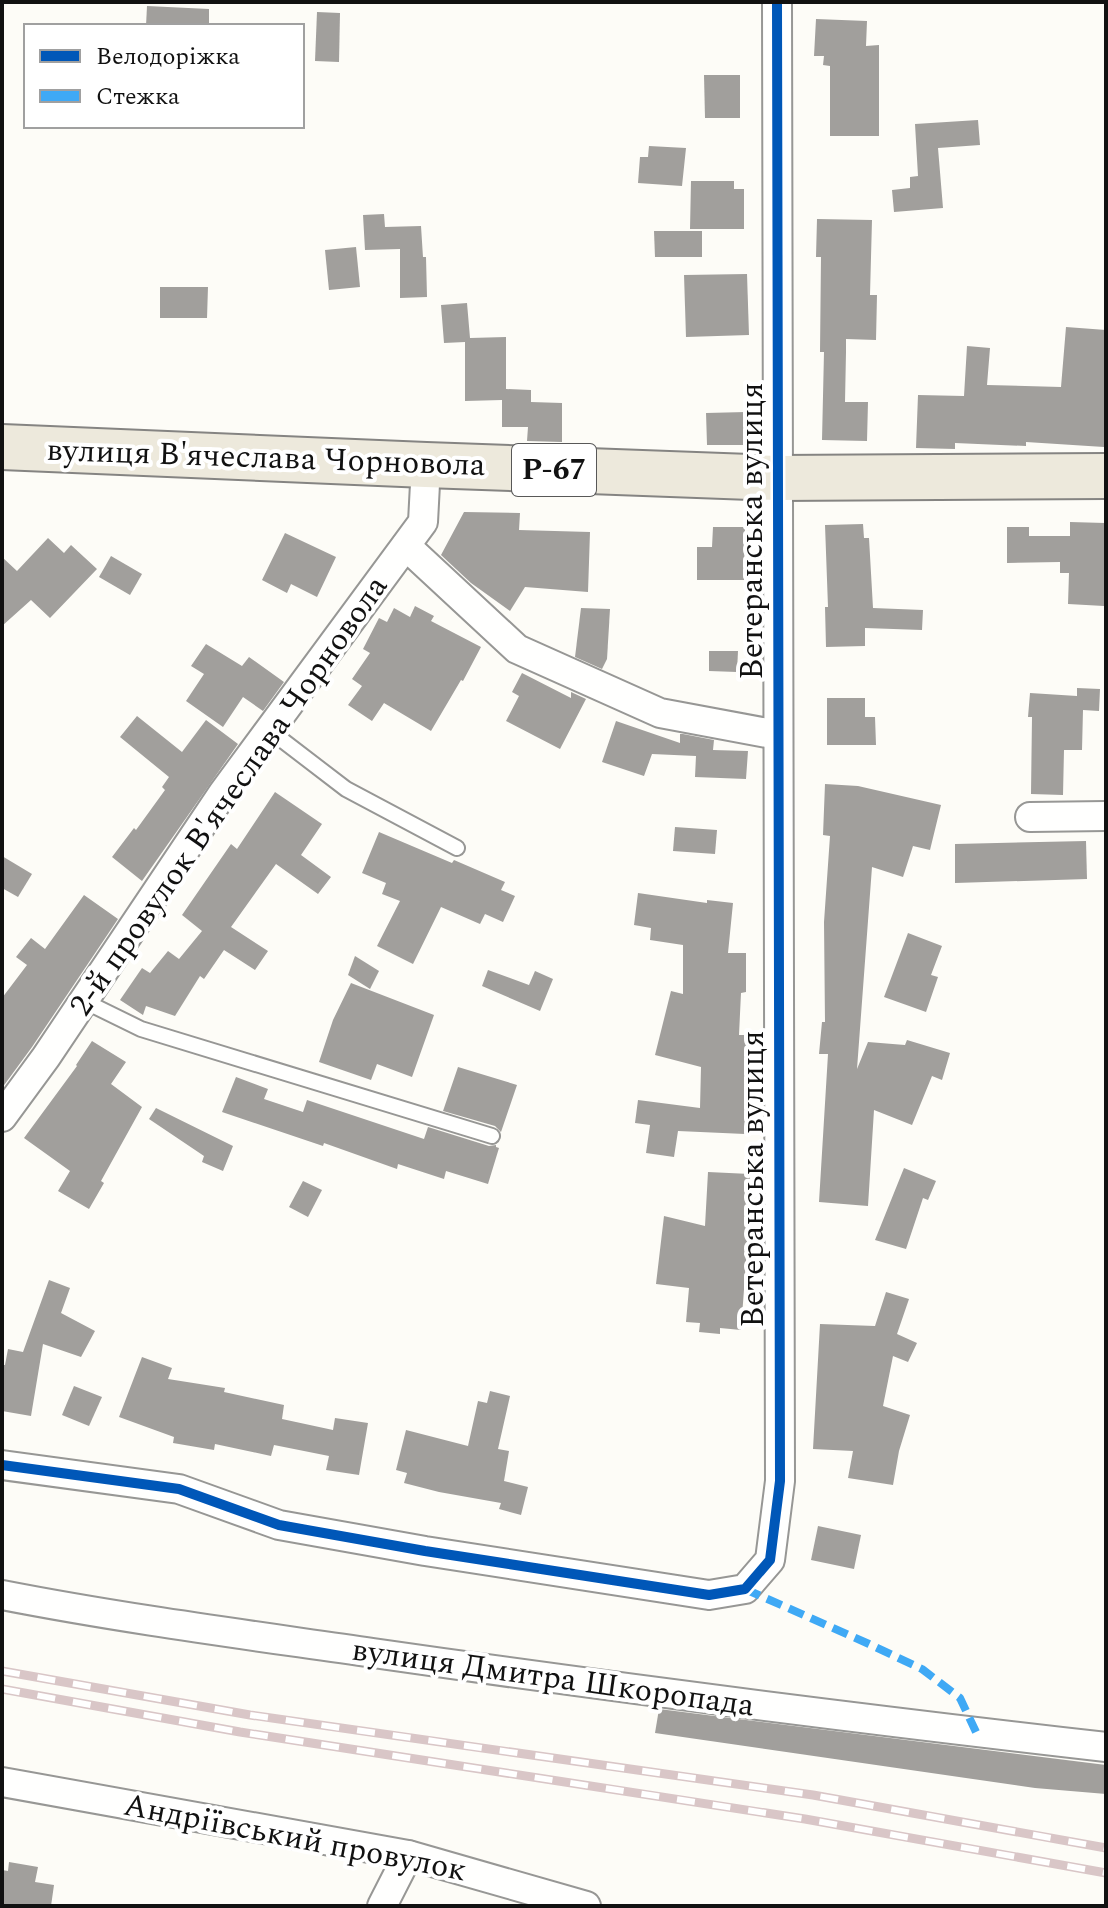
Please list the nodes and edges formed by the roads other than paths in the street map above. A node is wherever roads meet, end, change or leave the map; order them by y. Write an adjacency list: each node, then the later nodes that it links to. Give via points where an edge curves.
1 (777, 2): 5 (street, Ветеранська вулиця)
2 (2, 447): 3 (main road, вулиця В'ячеслава Чорновола / Р-67)
3 (426, 465): 5 (main road, вулиця В'ячеслава Чорновола / Р-67); 6 (street, 2-й провулок В'ячеслава Чорновола, via 423,522)
4 (1106, 476): 5 (main road, вулиця В'ячеслава Чорновола / Р-67)
5 (778, 478): 8 (street, Ветеранська вулиця)
6 (406, 546): 7 (street, 2-й провулок В'ячеслава Чорновола); 8 (street, via 517,649 660,713)
7 (269, 730): 11 (lane, via 346,789); 12 (street, 2-й провулок В'ячеслава Чорновола)
8 (778, 735): 15 (street, Ветеранська вулиця, via 780,1481 770,1560 745,1589 709,1595 425,1551 279,1525 179,1489)
9 (1106, 816): 10 (street)
10 (1030, 817)
11 (457, 848)
12 (84, 1001): 13 (street, 2-й провулок В'ячеслава Чорновола); 14 (lane, via 141,1029)
13 (2, 1117)
14 (492, 1136)
15 (2, 1465)
16 (2, 1595): 17 (street, вулиця Дмитра Шкоропада, via 93,1613 505,1672)
17 (1106, 1747)
18 (2, 1782): 19 (street, Андріївський провулок)
19 (408, 1855): 20 (street); 21 (street, Андріївський провулок)
20 (382, 1906)
21 (586, 1906)

